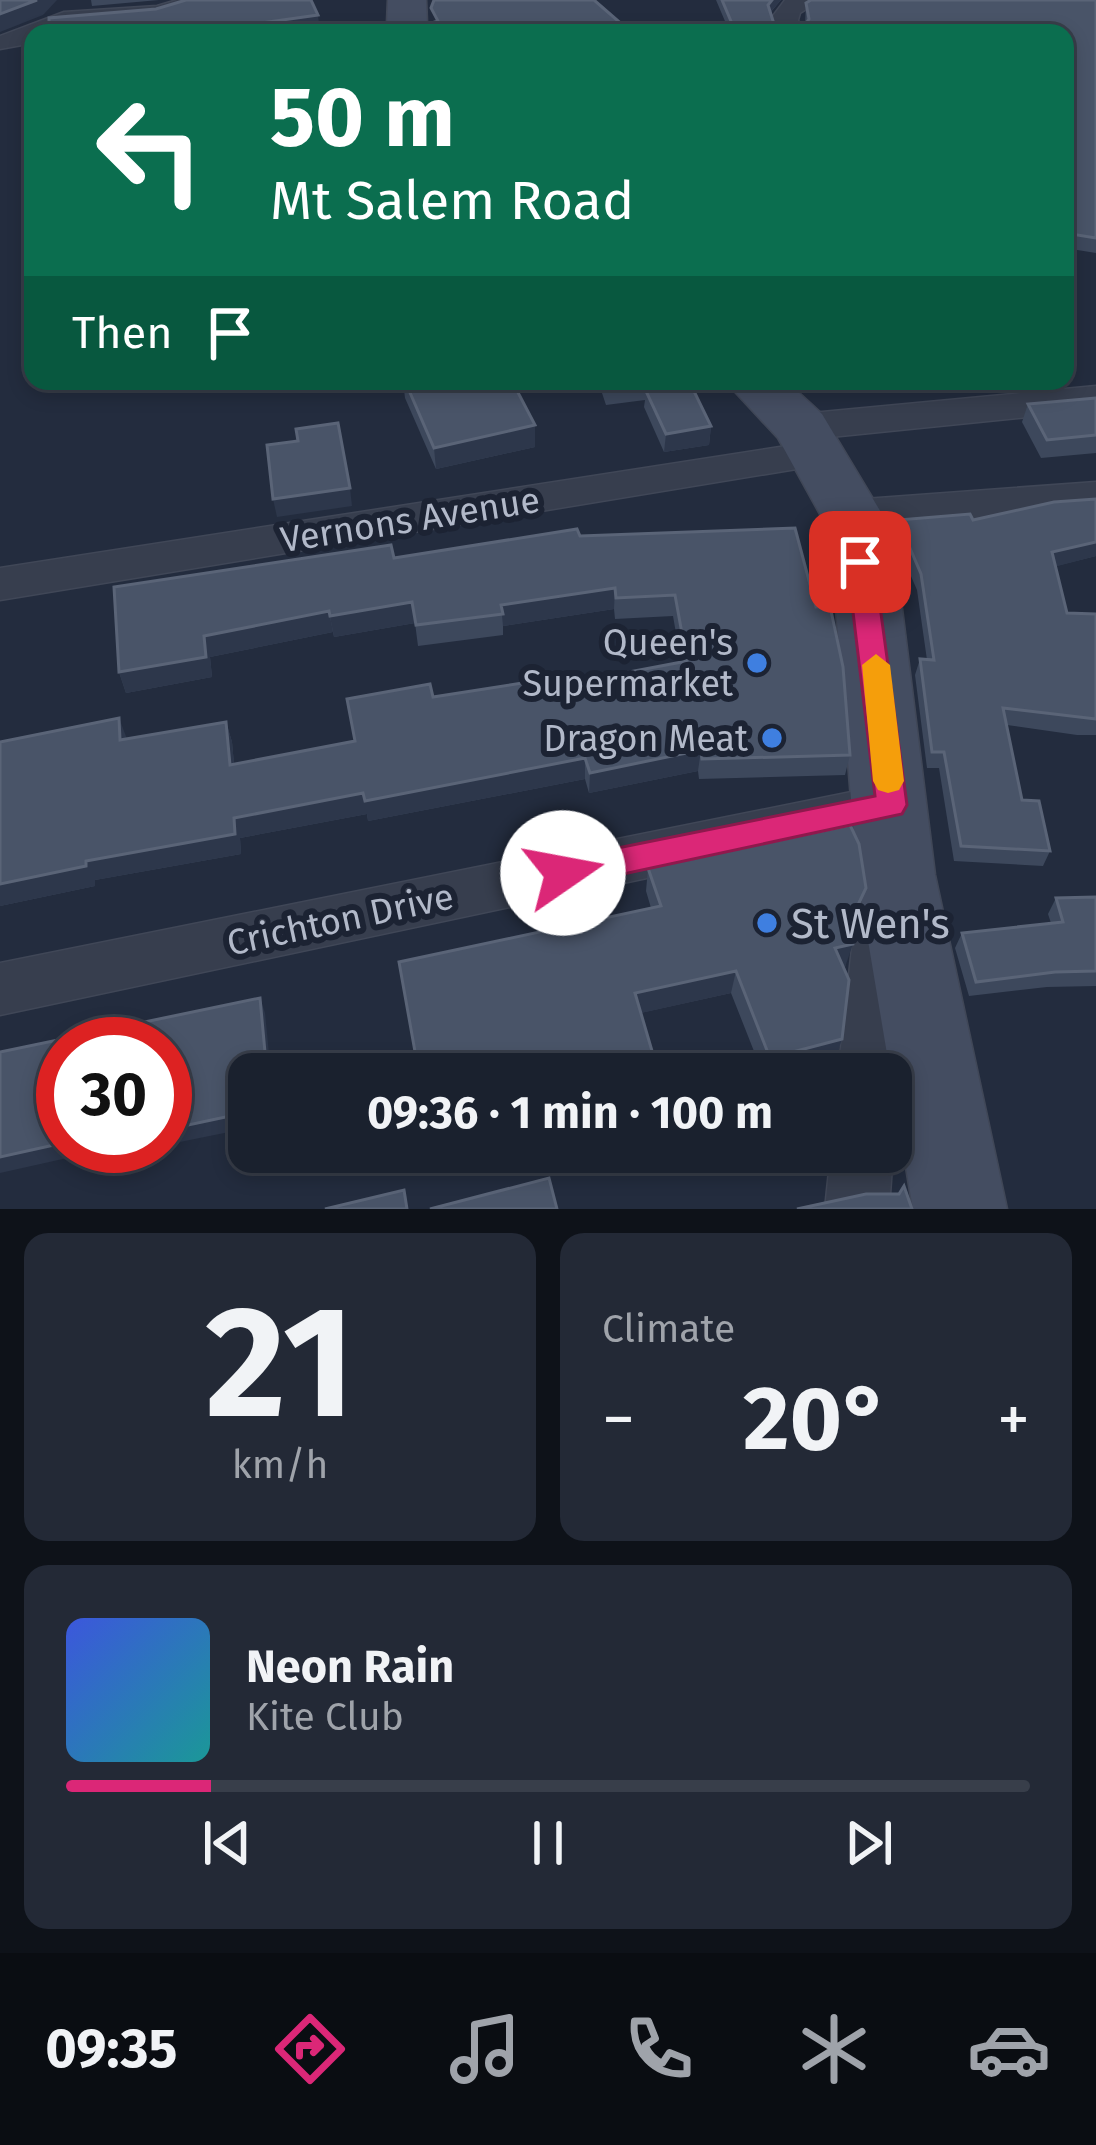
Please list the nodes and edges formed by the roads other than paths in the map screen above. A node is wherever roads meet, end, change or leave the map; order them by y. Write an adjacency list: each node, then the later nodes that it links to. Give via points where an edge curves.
1 (205, 0): 3 (street, via 139,17)
2 (808, 0): 4 (street, via 789,8)
3 (54, 24)
4 (786, 24)
5 (24, 36): 6 (street)
6 (8, 43)
7 (1096, 398): 8 (street)
8 (796, 425): 9 (street); 10 (street, Vernons Avenue); 11 (street, via 869,609)
9 (1096, 496)
10 (0, 584)
11 (891, 805): 12 (street, Crichton Drive); 13 (street); 16 (street, via 896,875)
12 (0, 988)
13 (870, 1053)
14 (860, 1173): 15 (street)
15 (857, 1209)
16 (960, 1209)

